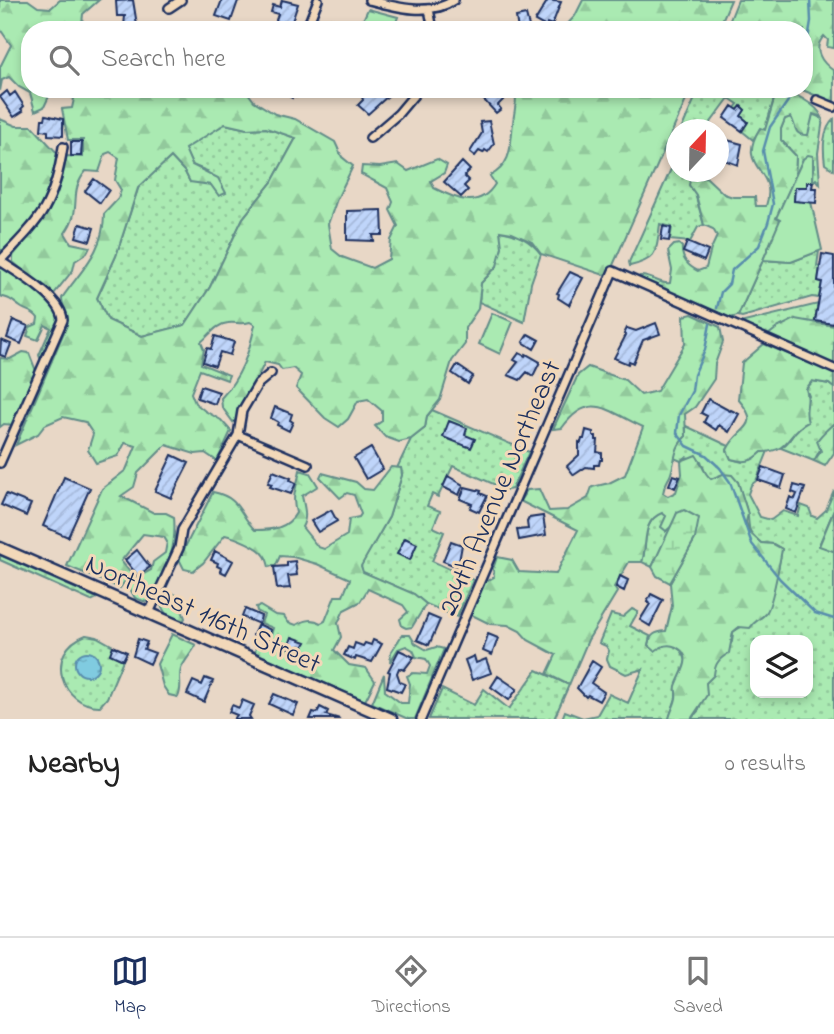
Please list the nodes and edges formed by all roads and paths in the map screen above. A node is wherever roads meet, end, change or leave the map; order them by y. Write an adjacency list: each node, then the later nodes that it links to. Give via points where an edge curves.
1 (181, 0): 5 (street)
2 (318, 0): 7 (street)
3 (369, 0): 6 (street)
4 (454, 0): 6 (street)
5 (169, 8)
6 (429, 9): 8 (street)
7 (310, 21)
8 (431, 21)
9 (411, 98): 12 (street)
10 (817, 100): 11 (street)
11 (834, 107)
12 (370, 138)
13 (63, 147): 14 (street, via 47,209)
14 (0, 261): 18 (street, via 63,312 61,327)
15 (834, 369): 23 (street, 204th Avenue Northeast, via 613,271)
16 (271, 373): 17 (street, via 258,384 242,411)
17 (238, 435): 19 (street); 21 (street, via 182,530 179,548)
18 (0, 463)
19 (309, 466)
20 (0, 548): 21 (street, Northeast 116th Street)
21 (149, 613): 22 (street, Northeast 116th Street)
22 (390, 719)
23 (421, 719)

